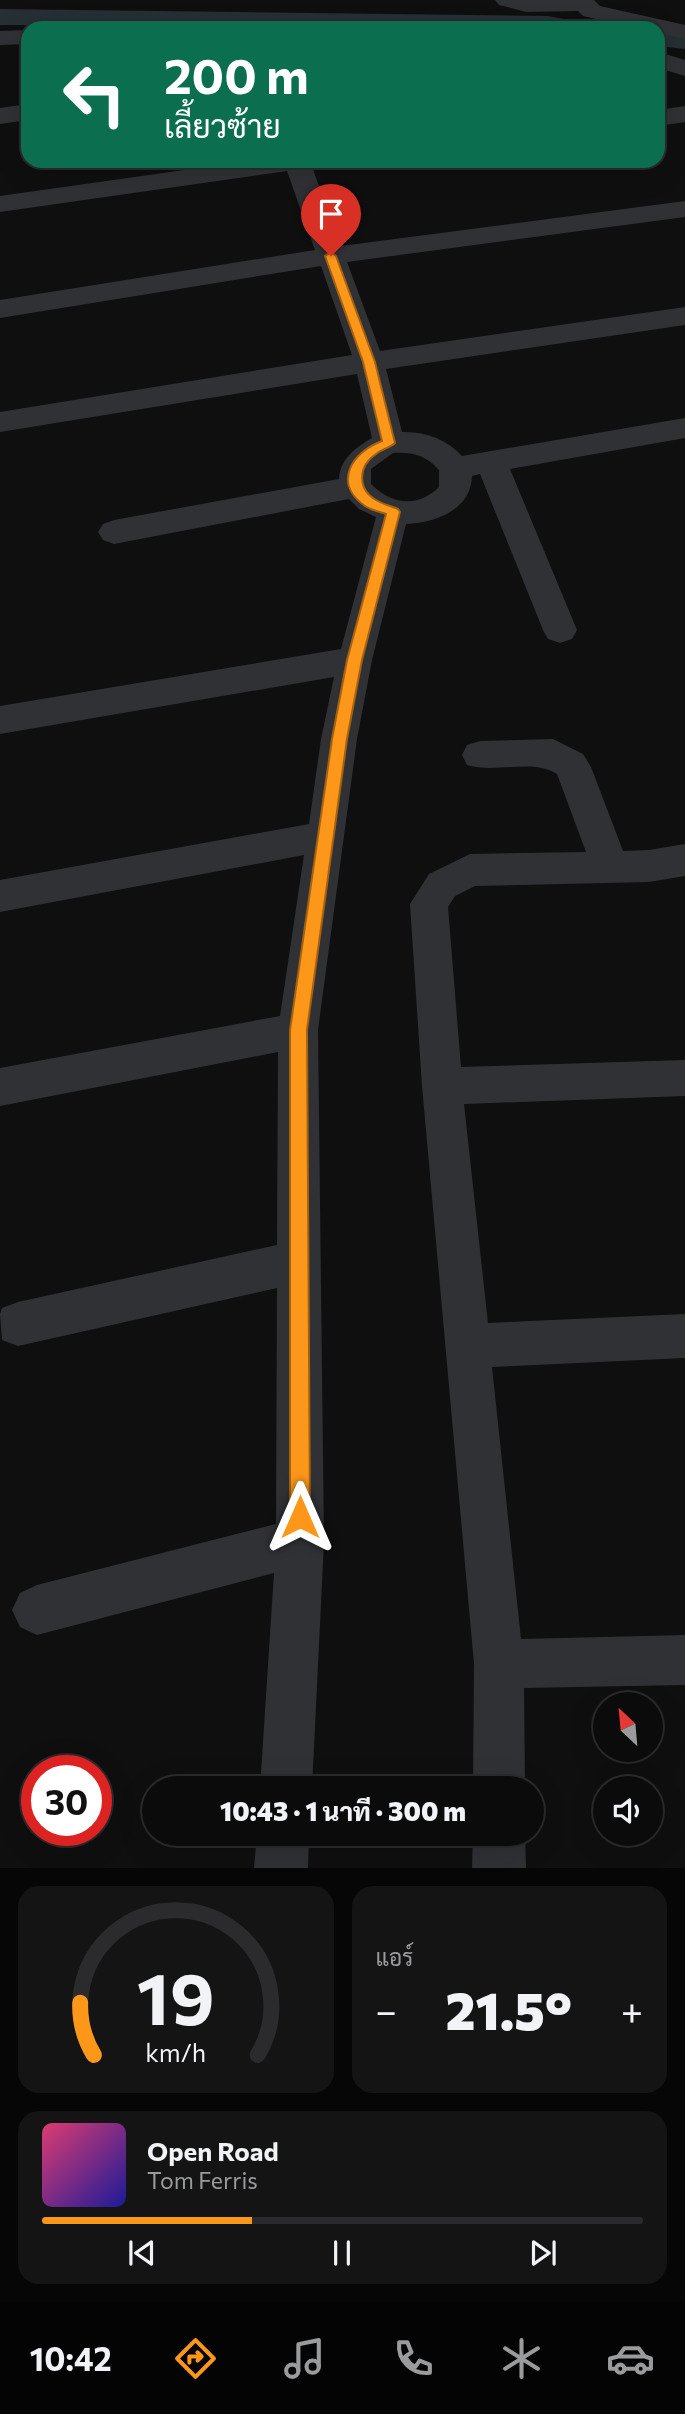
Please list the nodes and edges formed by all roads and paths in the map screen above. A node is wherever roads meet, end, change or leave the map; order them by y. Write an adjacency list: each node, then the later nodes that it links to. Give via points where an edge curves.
1 (508, 0): 2 (street, via 526,5)
2 (581, 2): 3 (street, via 592,11)
3 (635, 21)
4 (665, 28): 5 (street)
5 (685, 32)
6 (21, 37): 7 (street)
7 (0, 38)
8 (665, 62): 9 (street)
9 (685, 69)
10 (21, 114): 12 (street)
11 (685, 114): 13 (street)
12 (0, 117)
13 (665, 117)
14 (249, 168): 16 (street)
15 (300, 168): 18 (street)
16 (0, 204)
17 (685, 209): 18 (street)
18 (331, 256): 19 (street); 21 (street)
19 (0, 309)
20 (685, 316): 21 (street)
21 (369, 362): 22 (street); 24 (street)
22 (0, 422)
23 (681, 437): 25 (street)
24 (389, 443): 26 (street, via 416,443 441,452); 27 (street, via 360,460 354,473)
25 (491, 462): 26 (street); 30 (street)
26 (455, 468): 28 (street, via 453,492 443,502 420,511)
27 (356, 486): 28 (street, via 370,503); 29 (street)
28 (393, 512): 31 (street)
29 (114, 532)
30 (560, 630)
31 (355, 660): 32 (street); 34 (street)
32 (0, 720)
33 (480, 755): 36 (street, via 553,753 570,764)
34 (325, 836): 37 (street); 38 (street)
35 (685, 860): 36 (street, via 649,866)
36 (608, 865): 40 (street, via 470,870 442,885 429,904)
37 (0, 896)
38 (298, 1030): 41 (street); 42 (street)
39 (685, 1078): 40 (street)
40 (442, 1086): 45 (street)
41 (0, 1087)
42 (298, 1262): 43 (street); 46 (street)
43 (18, 1324)
44 (685, 1336): 45 (street)
45 (468, 1346): 49 (street)
46 (300, 1542): 47 (street); 50 (street)
47 (37, 1610)
48 (685, 1660): 49 (street)
49 (499, 1664): 51 (street)
50 (287, 1776)
51 (499, 1776)
52 (283, 1846): 54 (street)
53 (499, 1846): 55 (street)
54 (281, 1868)
55 (499, 1868)

